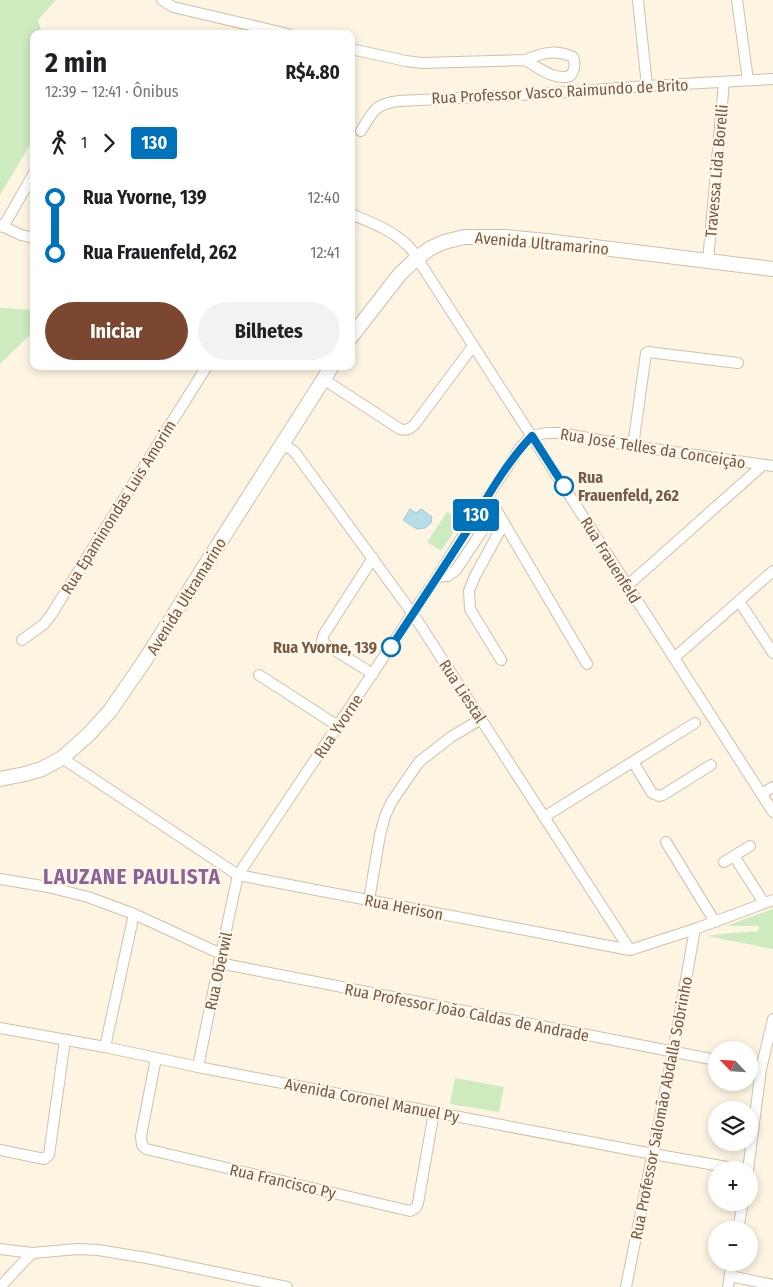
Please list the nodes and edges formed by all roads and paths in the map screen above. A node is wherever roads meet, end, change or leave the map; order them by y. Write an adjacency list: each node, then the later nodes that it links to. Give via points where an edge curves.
1 (162, 0): 4 (street, via 173,7)
2 (638, 0): 10 (street)
3 (737, 0): 8 (street)
4 (271, 30)
5 (355, 50): 6 (street, via 422,63)
6 (525, 60)
7 (773, 79): 8 (street, Rua Professor Vasco Raimundo de Brito)
8 (748, 80): 9 (street, Rua Professor Vasco Raimundo de Brito)
9 (724, 82): 10 (street, Rua Professor Vasco Raimundo de Brito); 17 (street, Travessa Lida Borelli)
10 (647, 86): 11 (street, Rua Professor Vasco Raimundo de Brito, via 388,102 372,113)
11 (360, 131)
12 (30, 179): 14 (street)
13 (355, 216): 16 (street, via 396,236)
14 (1, 226): 15 (street)
15 (30, 237)
16 (417, 258): 17 (street, Avenida Ultramarino, via 444,242 464,237 504,237); 19 (street, Avenida Ultramarino, via 400,274); 20 (street, Rua Frauenfeld)
17 (708, 261): 18 (street, Avenida Ultramarino)
18 (773, 269)
19 (355, 332)
20 (473, 346): 24 (street, via 415,424 406,430); 25 (street, Rua Frauenfeld)
21 (738, 363): 27 (street, via 646,353)
22 (204, 370): 38 (street, Rua Epaminondas Luis Amorim, via 51,614 44,624)
23 (329, 370): 24 (street, Avenida Ultramarino)
24 (323, 379): 26 (street, Avenida Ultramarino)
25 (532, 436): 27 (street, Rua José Telles da Conceição, via 560,433); 29 (street, Rua Yvorne, via 520,448); 35 (street, Rua Frauenfeld)
26 (282, 444): 32 (street, Rua Liestal, via 294,451); 48 (street, Avenida Ultramarino, via 110,711)
27 (633, 446): 28 (street, Rua José Telles da Conceição)
28 (768, 465): 35 (street)
29 (488, 496): 30 (street); 34 (street, Rua Yvorne)
30 (496, 510): 31 (street); 34 (street, Rua Yvorne, via 456,570 448,576)
31 (504, 523): 41 (street, via 469,591 470,609); 42 (street)
32 (373, 558): 37 (street, Rua Liestal); 43 (street, via 322,640)
33 (773, 571): 36 (street)
34 (438, 577): 37 (street, Rua Yvorne)
35 (627, 586): 40 (street, Rua Frauenfeld)
36 (739, 601): 39 (street); 40 (street)
37 (413, 614): 43 (street, Rua Yvorne); 45 (street, Rua Liestal)
38 (22, 640)
39 (773, 652)
40 (674, 658): 53 (street, Rua Frauenfeld)
41 (501, 660)
42 (586, 664)
43 (373, 674): 47 (street, Rua Yvorne)
44 (259, 675): 47 (street)
45 (481, 719): 55 (street, Rua Liestal); 62 (street, via 419,762 392,801 380,835)
46 (695, 723): 49 (street)
47 (338, 726): 60 (street, Rua Yvorne)
48 (62, 758): 51 (street, Avenida Ultramarino, via 42,769); 60 (street, Rua Herison)
49 (633, 762): 50 (street, via 652,793 659,796); 55 (street)
50 (711, 765)
51 (0, 778)
52 (773, 787): 53 (street)
53 (762, 794): 54 (street, Rua Frauenfeld)
54 (773, 812)
55 (544, 817): 67 (street, Rua Liestal)
56 (666, 842): 65 (street)
57 (750, 846): 58 (street)
58 (734, 856): 59 (street); 63 (street)
59 (724, 862)
60 (238, 875): 62 (street, Rua Herison); 68 (street, Rua Oberwil)
61 (0, 879): 64 (street, Rua Professor João Caldas de Andrade, via 88,897)
62 (369, 900): 67 (street, Rua Herison)
63 (768, 902): 65 (street, Rua Herison)
64 (134, 914): 68 (street, Rua Professor João Caldas de Andrade); 72 (street)
65 (715, 922): 66 (street, Rua Herison)
66 (695, 929): 67 (street, Rua Herison); 73 (street, Rua Professor Salomão Abdalla Sobrinho)
67 (630, 950)
68 (220, 959): 73 (street, Rua Professor João Caldas de Andrade); 76 (street, Rua Oberwil)
69 (773, 1019): 78 (street)
70 (0, 1028): 71 (street, Avenida Coronel Manuel Py)
71 (65, 1040): 72 (street, Avenida Coronel Manuel Py); 80 (street, via 50,1152 44,1159)
72 (105, 1047): 74 (street, Avenida Coronel Manuel Py)
73 (673, 1052): 75 (street, Rua Professor João Caldas de Andrade); 81 (street, Rua Professor Salomão Abdalla Sobrinho)
74 (156, 1058): 76 (street, Avenida Coronel Manuel Py); 79 (street, Rua Francisco Py, via 141,1136 146,1149 410,1211 418,1203)
75 (708, 1059)
76 (198, 1068): 79 (street, Avenida Coronel Manuel Py)
77 (758, 1068): 78 (street)
78 (761, 1069): 82 (street)
79 (434, 1112): 81 (street, Avenida Coronel Manuel Py)
80 (0, 1150)
81 (653, 1154): 83 (street, Avenida Coronel Manuel Py); 91 (street, Rua Professor Salomão Abdalla Sobrinho)
82 (749, 1161)
83 (708, 1164)
84 (0, 1250): 85 (street)
85 (32, 1253): 89 (street); 90 (street, via 98,1250)
86 (731, 1271): 87 (street)
87 (730, 1276): 88 (street); 92 (street)
88 (773, 1284)
89 (0, 1287)
90 (287, 1287)
91 (626, 1287)
92 (728, 1287)

